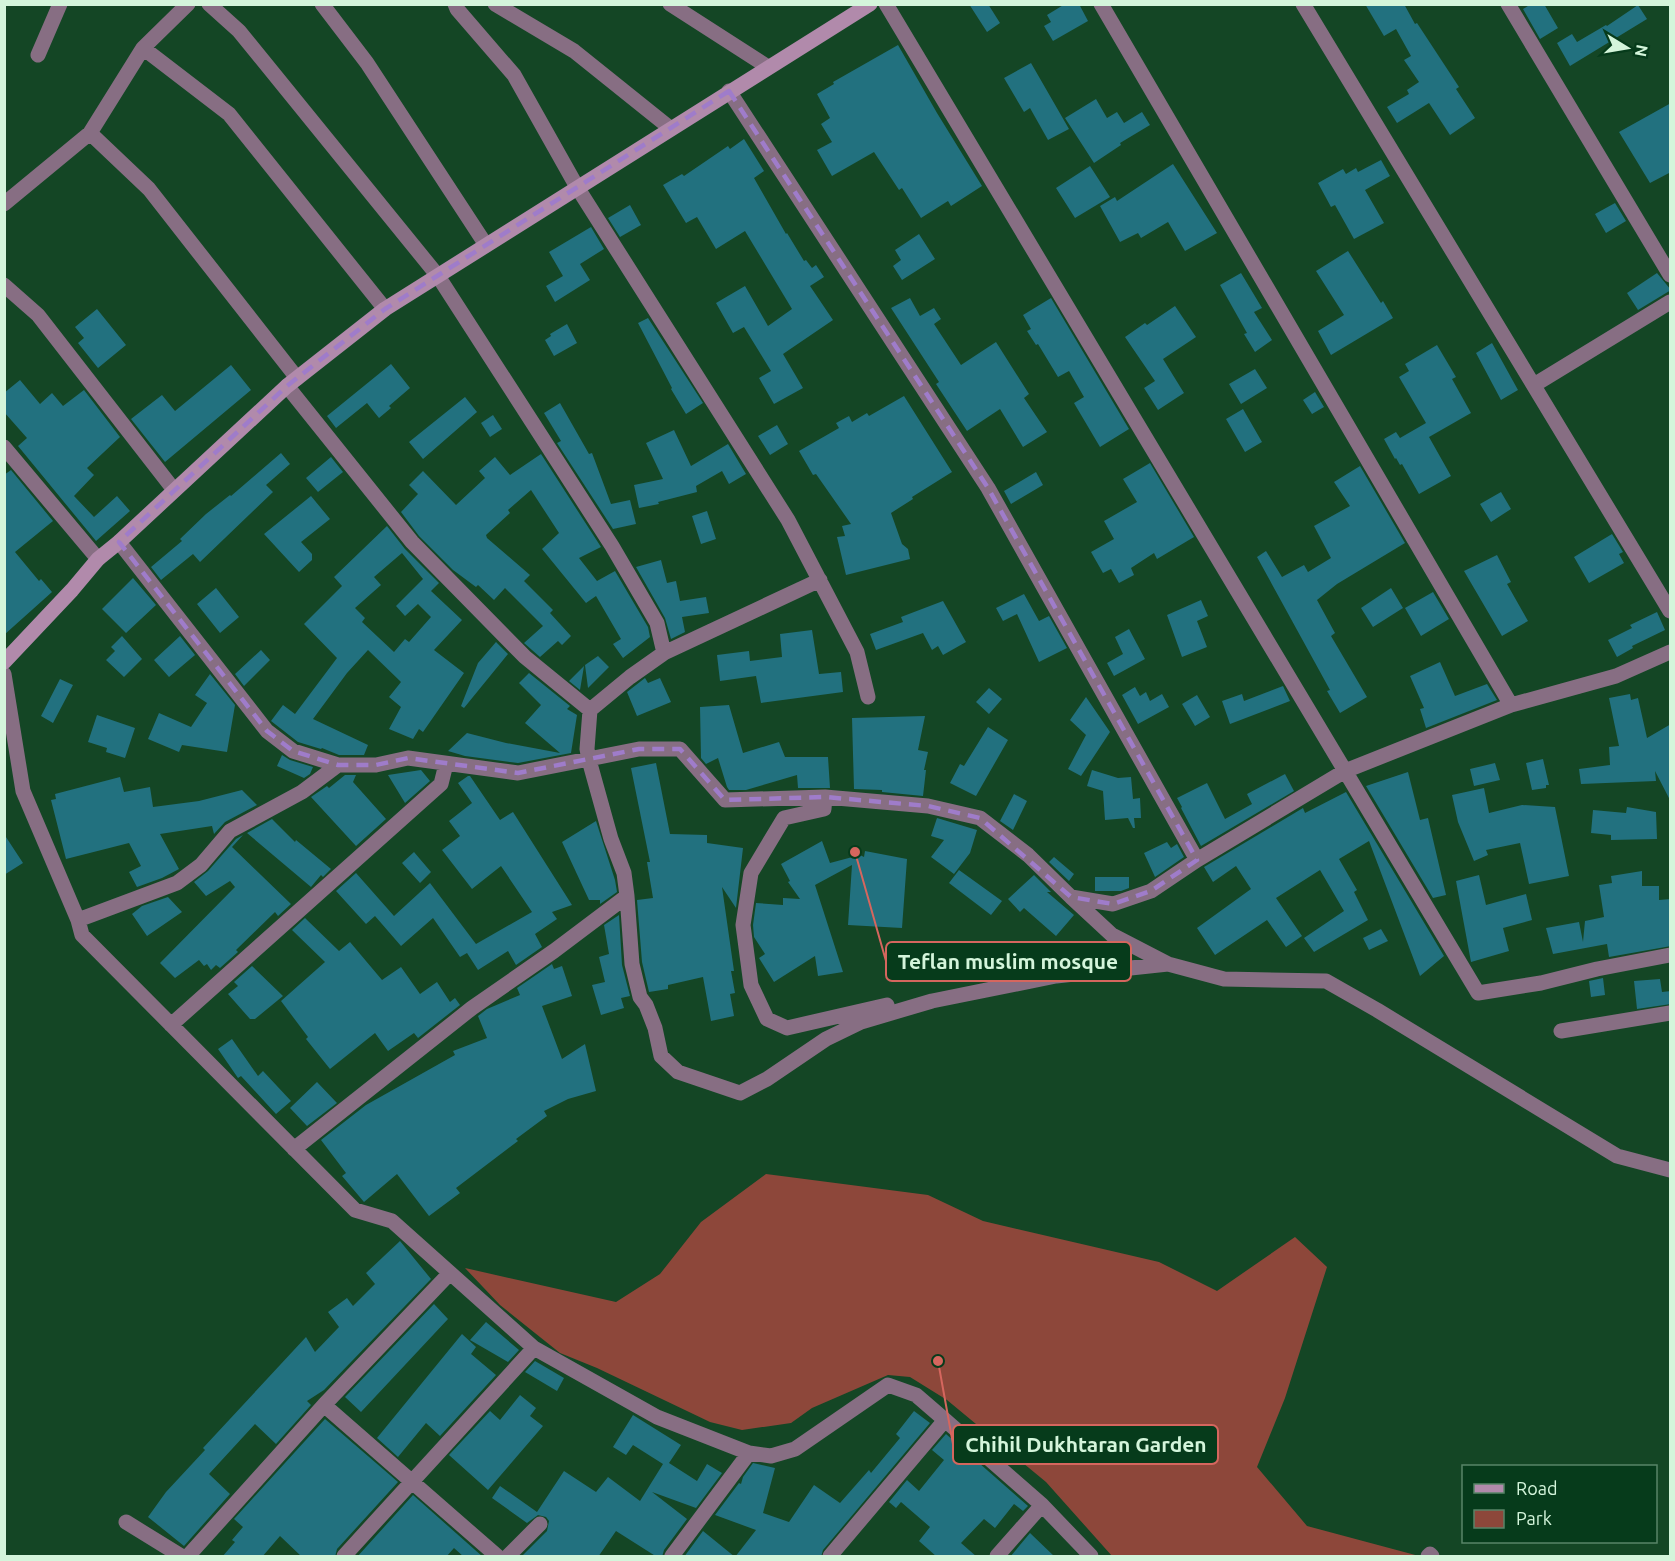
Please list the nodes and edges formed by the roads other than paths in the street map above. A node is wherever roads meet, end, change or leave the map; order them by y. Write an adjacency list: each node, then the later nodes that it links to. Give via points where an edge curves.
1 (60, 4): 14 (street)
2 (188, 4): 13 (street)
3 (209, 4): 23 (street, via 239,31)
4 (322, 4): 21 (street, via 367,63)
5 (455, 4): 19 (street, via 514,75)
6 (495, 4): 17 (street, via 574,51)
7 (670, 4): 15 (street)
8 (870, 4): 15 (street)
9 (886, 4): 45 (street)
10 (1101, 4): 40 (street)
11 (1303, 4): 28 (street)
12 (1508, 4): 22 (street)
13 (142, 48): 18 (street); 26 (street, via 229,114)
14 (38, 55)
15 (768, 67): 16 (street)
16 (729, 91): 17 (street); 47 (street, via 988,488)
17 (670, 128): 19 (street)
18 (90, 133): 20 (street); 27 (street, via 149,189)
19 (577, 187): 21 (street); 33 (street, via 788,520)
20 (4, 204)
21 (486, 245): 23 (street)
22 (1671, 275)
23 (438, 276): 26 (street); 36 (street, via 612,546 657,623)
24 (4, 285): 30 (street, via 38,315)
25 (1671, 302): 28 (street)
26 (385, 309): 27 (street)
27 (292, 382): 30 (street); 41 (street, via 412,542 525,657)
28 (1534, 386): 34 (street)
29 (4, 447): 32 (street)
30 (174, 490): 31 (street)
31 (119, 542): 32 (street); 44 (street, via 267,731 293,751)
32 (98, 559): 37 (street)
33 (820, 580): 36 (street); 39 (street, via 857,652)
34 (1671, 611)
35 (1671, 652): 40 (street, via 1616,676)
36 (664, 653): 41 (street)
37 (4, 662)
38 (4, 674): 50 (street, via 23,791)
39 (868, 697)
40 (1511, 705): 45 (street)
41 (591, 710): 42 (street)
42 (589, 759): 43 (street, via 518,773); 46 (street, via 639,749 680,749 725,800); 48 (street, via 624,873)
43 (446, 764): 44 (street, via 408,758 376,765); 55 (street, via 441,784)
44 (338, 765): 50 (street, via 302,792 230,831 201,865 177,882)
45 (1345, 771): 47 (street); 51 (street, via 1478,993)
46 (825, 797): 49 (street, via 928,806 980,818 1028,855); 53 (street, via 824,809 784,818 751,873 743,925 751,985 767,1019 787,1028 887,1005)
47 (1197, 860): 49 (street, via 1151,891 1113,904)
48 (627, 896): 53 (street, via 632,964 640,997 655,1028 662,1056 678,1072 740,1093 826,1039 861,1022); 57 (street, via 472,1008)
49 (1071, 897): 52 (street, via 1112,935)
50 (78, 920): 55 (street, via 82,935)
51 (1671, 955)
52 (1168, 964): 53 (street, via 1056,976); 58 (street, via 1224,979 1326,981 1617,1156)
53 (932, 1001)
54 (1671, 1013): 56 (street)
55 (171, 1025): 57 (street)
56 (1561, 1031)
57 (294, 1149): 59 (street, via 355,1210 392,1221)
58 (1671, 1170)
59 (449, 1274): 60 (street); 61 (street)
60 (534, 1348): 63 (street, via 657,1417); 64 (street)
61 (324, 1405): 64 (street); 69 (street)
62 (945, 1420): 63 (street, via 916,1395 888,1385 795,1449 771,1456); 65 (street); 74 (street)
63 (749, 1453): 73 (street)
64 (412, 1481): 70 (street); 71 (street)
65 (1042, 1505): 75 (street); 76 (street)
66 (126, 1522): 68 (street)
67 (540, 1524): 72 (street)
68 (181, 1557)
69 (188, 1557)
70 (344, 1557)
71 (497, 1557)
72 (508, 1557)
73 (672, 1557)
74 (830, 1557)
75 (996, 1557)
76 (1091, 1557)

